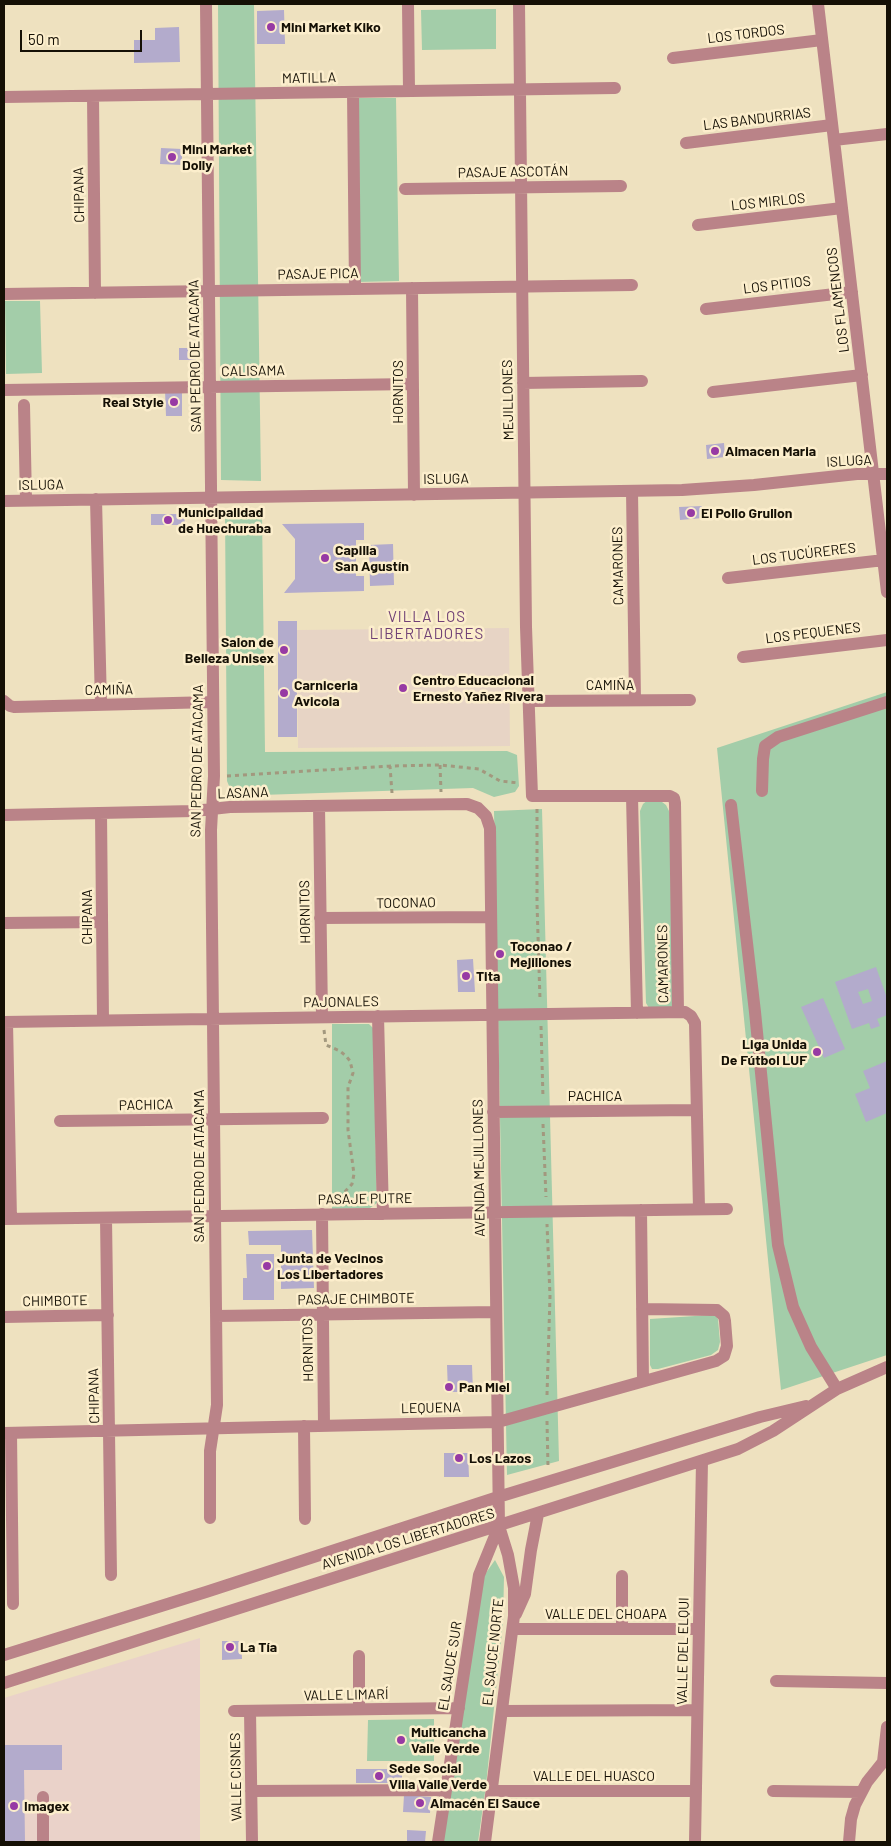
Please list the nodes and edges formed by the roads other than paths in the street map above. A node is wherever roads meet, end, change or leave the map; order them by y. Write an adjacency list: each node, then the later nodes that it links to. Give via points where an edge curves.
1 (206, 4): 11 (street, SAN PEDRO DE ATACAMA)
2 (408, 4): 9 (street)
3 (519, 4): 8 (street, MEJILLONES)
4 (818, 4): 5 (street, LOS FLAMENCOS)
5 (822, 40): 6 (street, LOS TORDOS); 14 (street, LOS FLAMENCOS)
6 (673, 58)
7 (615, 88): 8 (street, MATILLA)
8 (520, 89): 9 (street, MATILLA); 19 (street, MEJILLONES)
9 (409, 91): 10 (street, MATILLA)
10 (353, 92): 11 (street, MATILLA); 26 (street)
11 (207, 94): 12 (street, MATILLA); 27 (street, SAN PEDRO DE ATACAMA)
12 (93, 96): 13 (street, MATILLA); 29 (street, CHIPANA)
13 (4, 97)
14 (832, 124): 16 (street, LOS FLAMENCOS); 17 (street, LAS BANDURRIAS)
15 (887, 134): 16 (street)
16 (834, 140): 21 (street, LOS FLAMENCOS)
17 (686, 142)
18 (621, 186): 19 (street, PASAJE ASCOTÁN)
19 (521, 187): 20 (street, PASAJE ASCOTÁN); 24 (street, MEJILLONES)
20 (405, 189)
21 (842, 208): 22 (street, LOS MIRLOS); 28 (street, LOS FLAMENCOS)
22 (698, 225)
23 (632, 285): 24 (street, PASAJE PICA)
24 (522, 286): 25 (street, PASAJE PICA); 34 (street, MEJILLONES)
25 (412, 288): 26 (street, PASAJE PICA); 35 (street, HORNITOS)
26 (355, 289): 27 (street, PASAJE PICA)
27 (209, 291): 29 (street, PASAJE PICA); 36 (street, SAN PEDRO DE ATACAMA)
28 (852, 292): 31 (street, LOS PITIOS); 32 (street, LOS FLAMENCOS)
29 (95, 293): 30 (street, PASAJE PICA)
30 (4, 294)
31 (706, 308)
32 (862, 375): 38 (street); 40 (street, LOS FLAMENCOS)
33 (642, 381): 34 (street)
34 (523, 383): 43 (street, MEJILLONES)
35 (413, 384): 36 (street, CALISAMA); 44 (street, HORNITOS)
36 (210, 387): 37 (street, CALISAMA); 45 (street, SAN PEDRO DE ATACAMA)
37 (4, 390)
38 (713, 392)
39 (24, 405): 47 (street)
40 (873, 474): 41 (street, ISLUGA); 42 (street, ISLUGA, via 716,488); 49 (street, LOS FLAMENCOS)
41 (887, 474)
42 (632, 491): 43 (street, ISLUGA); 54 (street, CAMARONES)
43 (524, 494): 44 (street, ISLUGA); 56 (street, MEJILLONES)
44 (414, 495): 45 (street, ISLUGA)
45 (211, 497): 46 (street, ISLUGA); 58 (street, SAN PEDRO DE ATACAMA)
46 (96, 499): 47 (street, ISLUGA); 60 (street)
47 (26, 500): 48 (street, ISLUGA)
48 (4, 501)
49 (884, 560): 50 (street, LOS TUCÚRERES); 51 (street, LOS FLAMENCOS)
50 (728, 578)
51 (887, 592)
52 (887, 640): 53 (street, LOS PEQUENES)
53 (743, 657)
54 (635, 700): 55 (street, CAMIÑA); 56 (street, CAMIÑA)
55 (690, 700)
56 (529, 701): 62 (street, MEJILLONES, via 532,790)
57 (5, 702): 60 (street, CAMIÑA, via 14,707)
58 (213, 702): 60 (street, CAMIÑA); 65 (street, SAN PEDRO DE ATACAMA)
59 (887, 702): 61 (street, via 778,737 765,746)
60 (101, 705)
61 (762, 791)
62 (632, 796): 73 (street, CAMARONES); 74 (street, CAMARONES, via 674,798)
63 (731, 805): 103 (street, via 778,1245 793,1307 811,1347)
64 (319, 806): 65 (street, LASANA); 66 (street, LASANA, via 467,804); 70 (street, HORNITOS)
65 (212, 809): 67 (street, LASANA); 78 (street, SAN PEDRO DE ATACAMA)
66 (482, 811): 69 (street, AVENIDA MEJILLONES, via 490,828)
67 (102, 813): 68 (street, LASANA); 71 (street, CHIPANA)
68 (4, 815)
69 (491, 917): 70 (street, TOCONAO); 75 (street, AVENIDA MEJILLONES)
70 (320, 918): 77 (street, HORNITOS)
71 (102, 922): 72 (street); 79 (street, CHIPANA)
72 (4, 923)
73 (637, 1012): 74 (street, PAJONALES); 75 (street, PAJONALES)
74 (678, 1012): 81 (street, CAMARONES, via 688,1014 694,1023)
75 (492, 1015): 76 (street, PAJONALES); 82 (street, AVENIDA MEJILLONES)
76 (378, 1016): 77 (street, PAJONALES); 91 (street)
77 (322, 1017): 78 (street, PAJONALES)
78 (213, 1019): 79 (street, PAJONALES); 84 (street, SAN PEDRO DE ATACAMA)
79 (103, 1020): 80 (street, PAJONALES)
80 (5, 1022): 94 (street)
81 (696, 1110): 82 (street, PACHICA); 86 (street, CAMARONES)
82 (493, 1112): 89 (street, AVENIDA MEJILLONES)
83 (323, 1118): 84 (street, PACHICA)
84 (214, 1119): 85 (street, PACHICA); 92 (street, SAN PEDRO DE ATACAMA)
85 (60, 1121)
86 (699, 1209): 87 (street, PASAJE PUTRE); 88 (street, PASAJE PUTRE)
87 (727, 1209)
88 (641, 1210): 89 (street, PASAJE PUTRE); 95 (street)
89 (495, 1212): 91 (street, PASAJE PUTRE); 96 (street, AVENIDA MEJILLONES)
90 (322, 1214): 91 (street, PASAJE PUTRE); 92 (street, PASAJE PUTRE); 98 (street, HORNITOS)
91 (383, 1214)
92 (215, 1216): 93 (street, PASAJE PUTRE); 99 (street, SAN PEDRO DE ATACAMA)
93 (106, 1218): 94 (street, PASAJE PUTRE); 97 (street, CHIPANA)
94 (7, 1219)
95 (642, 1309): 102 (street); 102 (street, LEQUENA, via 717,1310 724,1316 727,1346 724,1356 716,1361)
96 (496, 1312): 98 (street, PASAJE CHIMBOTE); 105 (street, AVENIDA MEJILLONES)
97 (108, 1315): 100 (street, CHIMBOTE); 109 (street, CHIPANA)
98 (323, 1315): 99 (street, PASAJE CHIMBOTE); 107 (street, HORNITOS)
99 (216, 1316): 108 (street, SAN PEDRO DE ATACAMA, via 217,1405)
100 (4, 1317)
101 (887, 1367): 103 (street, AVENIDA LOS LIBERTADORES)
102 (643, 1381): 105 (street, LEQUENA)
103 (837, 1389): 104 (street, AVENIDA LOS LIBERTADORES)
104 (812, 1404): 111 (street, AVENIDA LOS LIBERTADORES, via 756,1441); 112 (street, AVENIDA LOS LIBERTADORES)
105 (498, 1422): 107 (street, LEQUENA); 112 (street, AVENIDA MEJILLONES)
106 (304, 1426): 107 (street, LEQUENA); 108 (street, LEQUENA); 115 (street)
107 (324, 1426)
108 (213, 1428): 109 (street, LEQUENA); 114 (street, SAN PEDRO DE ATACAMA)
109 (109, 1431): 110 (street, LEQUENA); 117 (street, CHIPANA)
110 (7, 1433): 119 (street)
111 (702, 1461): 113 (street, AVENIDA LOS LIBERTADORES); 122 (street, VALLE DEL ELQUI)
112 (498, 1497): 116 (street, AVENIDA MEJILLONES); 123 (street, AVENIDA LOS LIBERTADORES)
113 (538, 1514): 116 (street, AVENIDA LOS LIBERTADORES); 120 (street, via 525,1594)
114 (210, 1518)
115 (305, 1519)
116 (499, 1526): 120 (street, EL SAUCE NORTE, via 514,1588); 126 (street, AVENIDA LOS LIBERTADORES); 128 (street, EL SAUCE SUR, via 479,1575)
117 (111, 1575)
118 (622, 1576): 121 (street)
119 (13, 1604)
120 (514, 1622): 121 (street, VALLE DEL CHOAPA); 131 (street, EL SAUCE NORTE)
121 (622, 1629): 122 (street, VALLE DEL CHOAPA)
122 (699, 1630): 132 (street, VALLE DEL ELQUI)
123 (4, 1655)
124 (359, 1656): 129 (street)
125 (776, 1681): 127 (street)
126 (4, 1683)
127 (887, 1683)
128 (459, 1708): 129 (street, VALLE LIMARÍ); 136 (street, EL SAUCE SUR)
129 (359, 1709): 130 (street, VALLE LIMARÍ)
130 (250, 1710): 133 (street, VALLE LIMARÍ); 137 (street, VALLE CISNES)
131 (502, 1710): 132 (street); 138 (street, EL SAUCE NORTE)
132 (697, 1710): 139 (street, VALLE DEL ELQUI)
133 (234, 1711)
134 (887, 1726): 135 (street)
135 (885, 1762): 141 (street)
136 (446, 1790): 137 (street); 145 (street, EL SAUCE SUR)
137 (251, 1791): 144 (street, VALLE CISNES)
138 (492, 1791): 139 (street, VALLE DEL HUASCO); 146 (street, EL SAUCE NORTE)
139 (696, 1791): 147 (street, VALLE DEL ELQUI)
140 (773, 1791): 141 (street)
141 (861, 1792): 148 (street, via 851,1819)
142 (43, 1797): 143 (street)
143 (43, 1842)
144 (252, 1842)
145 (438, 1842)
146 (486, 1842)
147 (694, 1842)
148 (849, 1842)

